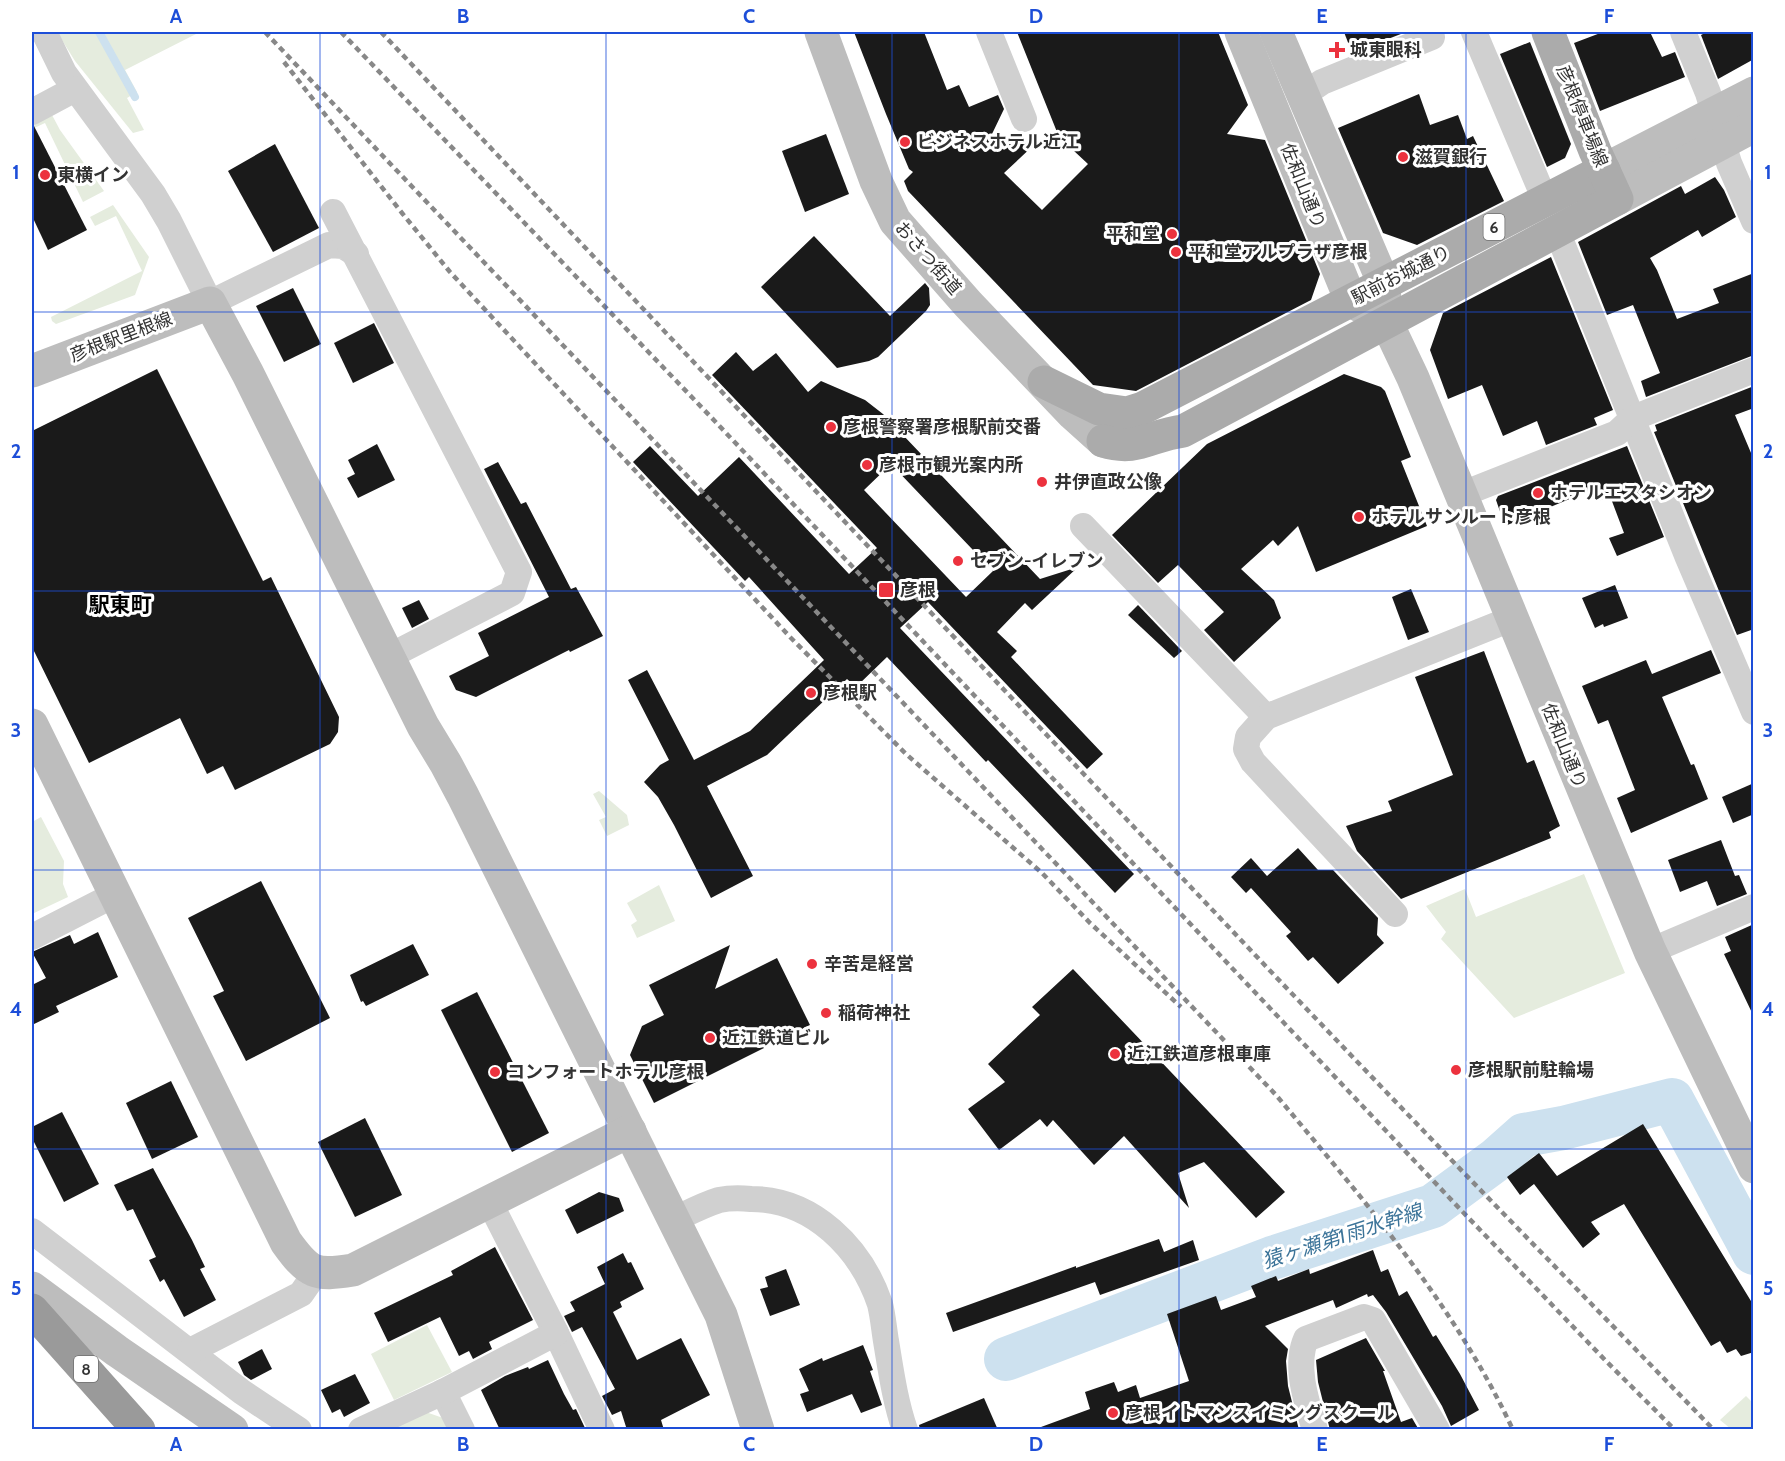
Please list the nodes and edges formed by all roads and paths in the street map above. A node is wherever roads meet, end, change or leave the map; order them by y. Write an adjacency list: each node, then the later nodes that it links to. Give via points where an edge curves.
1 (44, 32): 10 (street)
2 (821, 32): 30 (street, おさつ街道, via 876,181 895,221)
3 (989, 32): 14 (street)
4 (1241, 32): 25 (street, 佐和山通り)
5 (1276, 32): 12 (street, 佐和山通り)
6 (1474, 32): 19 (street)
7 (1548, 32): 17 (main road, 彦根停車場線)
8 (1683, 32): 16 (street)
9 (1432, 37): 12 (street, via 1322,82)
10 (75, 89): 13 (street); 26 (street, via 153,194)
11 (1754, 93): 16 (street, 駅前お城通り)
12 (1303, 95): 24 (street, 佐和山通り)
13 (32, 112)
14 (1024, 119)
15 (1754, 126): 16 (street, 駅前お城通り)
16 (1719, 127): 17 (street, 駅前お城通り); 18 (street, 駅前お城通り); 21 (street, via 1729,163)
17 (1604, 170): 18 (main road, 彦根停車場線); 19 (main road, 駅前お城通り / 6)
18 (1617, 199): 22 (main road, 駅前お城通り / 6)
19 (1545, 200): 24 (main road, 駅前お城通り / 6)
20 (333, 212): 23 (street)
21 (1754, 221)
22 (1557, 231): 27 (main road, 駅前お城通り / 6); 31 (street)
23 (356, 254): 26 (street, via 343,246 329,245); 36 (street, via 519,572 512,593)
24 (1384, 284): 25 (main road, 駅前お城通り / 6); 27 (street, 佐和山通り)
25 (1351, 301): 27 (street); 30 (main road, 駅前お城通り / 6, via 1164,399 1127,413 1099,410)
26 (210, 303): 29 (street, 彦根駅里根線); 36 (street)
27 (1386, 321): 32 (main road, 駅前お城通り / 6, via 1183,431 1168,432 1138,444); 33 (street, 佐和山通り)
28 (1754, 370): 31 (street)
29 (32, 371)
30 (1044, 382): 32 (street, おさつ街道)
31 (1633, 418): 33 (street, via 1617,433); 37 (street)
32 (1103, 441)
33 (1460, 495): 35 (street, 佐和山通り)
34 (1083, 526): 38 (street)
35 (1511, 619): 38 (street); 44 (street, 佐和山通り)
36 (388, 657): 45 (street, via 463,796)
37 (1754, 712)
38 (1266, 717): 42 (street, via 1248,737 1245,749 1253,762)
39 (32, 725): 40 (street)
40 (114, 895): 43 (street); 50 (street, via 286,1242 301,1262)
41 (1754, 908): 44 (street)
42 (1395, 914)
43 (32, 937)
44 (1650, 951): 46 (street, 佐和山通り)
45 (630, 1131): 47 (street); 48 (street)
46 (1754, 1167)
47 (489, 1201): 50 (street, via 353,1270 330,1274); 53 (street)
48 (673, 1220): 62 (street, via 721,1315); 63 (street, via 720,1200 764,1199 805,1212 842,1239 858,1260 880,1305 897,1406)
49 (32, 1231): 54 (street)
50 (316, 1271): 54 (street, via 301,1294)
51 (32, 1288): 57 (street)
52 (32, 1310): 56 (highway, 8)
53 (556, 1333): 55 (street); 61 (street)
54 (190, 1351): 58 (street)
55 (443, 1392): 59 (street); 60 (street)
56 (139, 1430)
57 (232, 1430)
58 (299, 1430)
59 (361, 1430)
60 (462, 1430)
61 (602, 1430)
62 (758, 1430)
63 (905, 1430)
64 (1315, 1430): 65 (street, via 1302,1386 1302,1347 1306,1339 1364,1317 1373,1320)
65 (1437, 1430)

